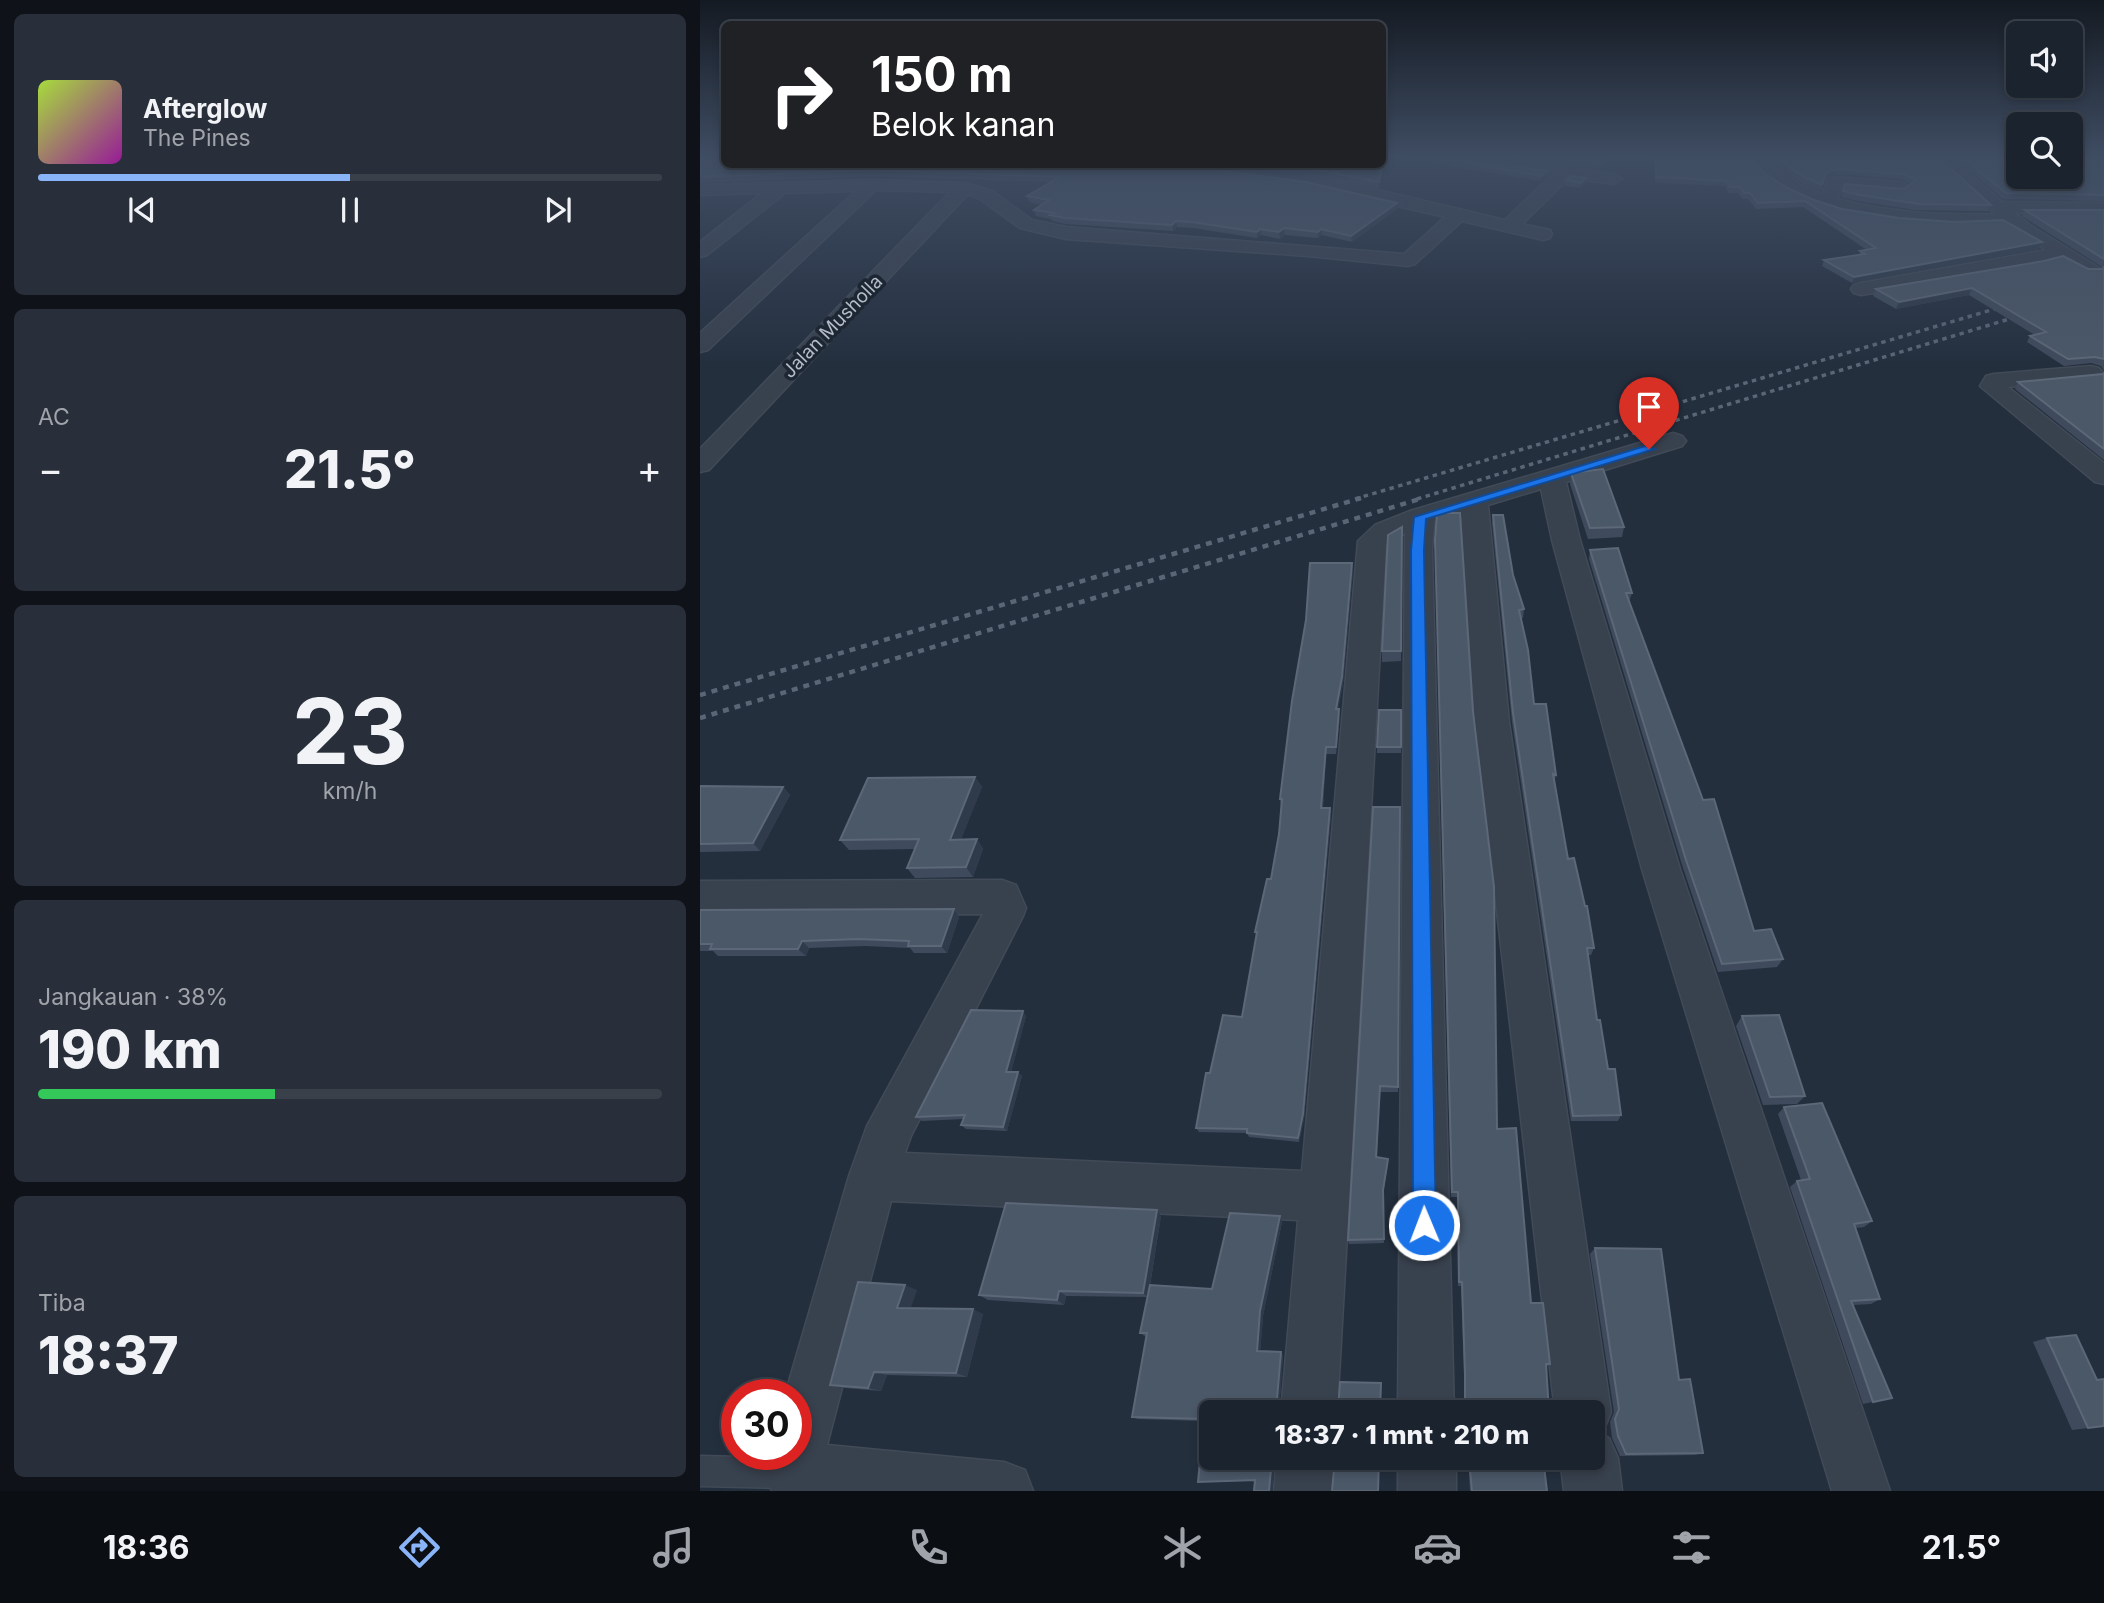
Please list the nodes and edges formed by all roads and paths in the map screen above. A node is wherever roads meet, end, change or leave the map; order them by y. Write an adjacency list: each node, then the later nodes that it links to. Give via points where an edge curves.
1 (731, 227): 9 (street)
2 (828, 227): 13 (street)
3 (927, 227): 16 (street, Jalan Musholla)
4 (1037, 227): 5 (street, via 1066,233 1408,260)
5 (1445, 227)
6 (1511, 227): 8 (street)
7 (2014, 227): 10 (street)
8 (1543, 234)
9 (700, 251)
10 (2050, 255): 11 (street); 12 (street)
11 (2091, 269)
12 (1861, 289)
13 (700, 345)
14 (2091, 373): 17 (street, via 1994,381 1992,386)
15 (1673, 441): 18 (street)
16 (700, 464)
17 (2104, 476)
18 (1552, 479): 19 (street); 36 (street, via 1661,869)
19 (1474, 500): 20 (street); 26 (street, via 1492,722)
20 (1420, 517): 23 (street, via 1385,531 1372,541 1369,555); 25 (street)
21 (700, 898): 22 (street, via 1002,897 1003,916 891,1126)
22 (873, 1176): 23 (street); 31 (street)
23 (1324, 1197): 24 (street)
24 (1310, 1400)
25 (1426, 1400)
26 (1581, 1400)
27 (1305, 1470): 33 (street)
28 (1427, 1470): 34 (street)
29 (1590, 1470): 35 (street)
30 (700, 1471): 31 (lane)
31 (794, 1474): 32 (street)
32 (1004, 1491)
33 (1303, 1491)
34 (1427, 1491)
35 (1593, 1491)
36 (1861, 1491)

